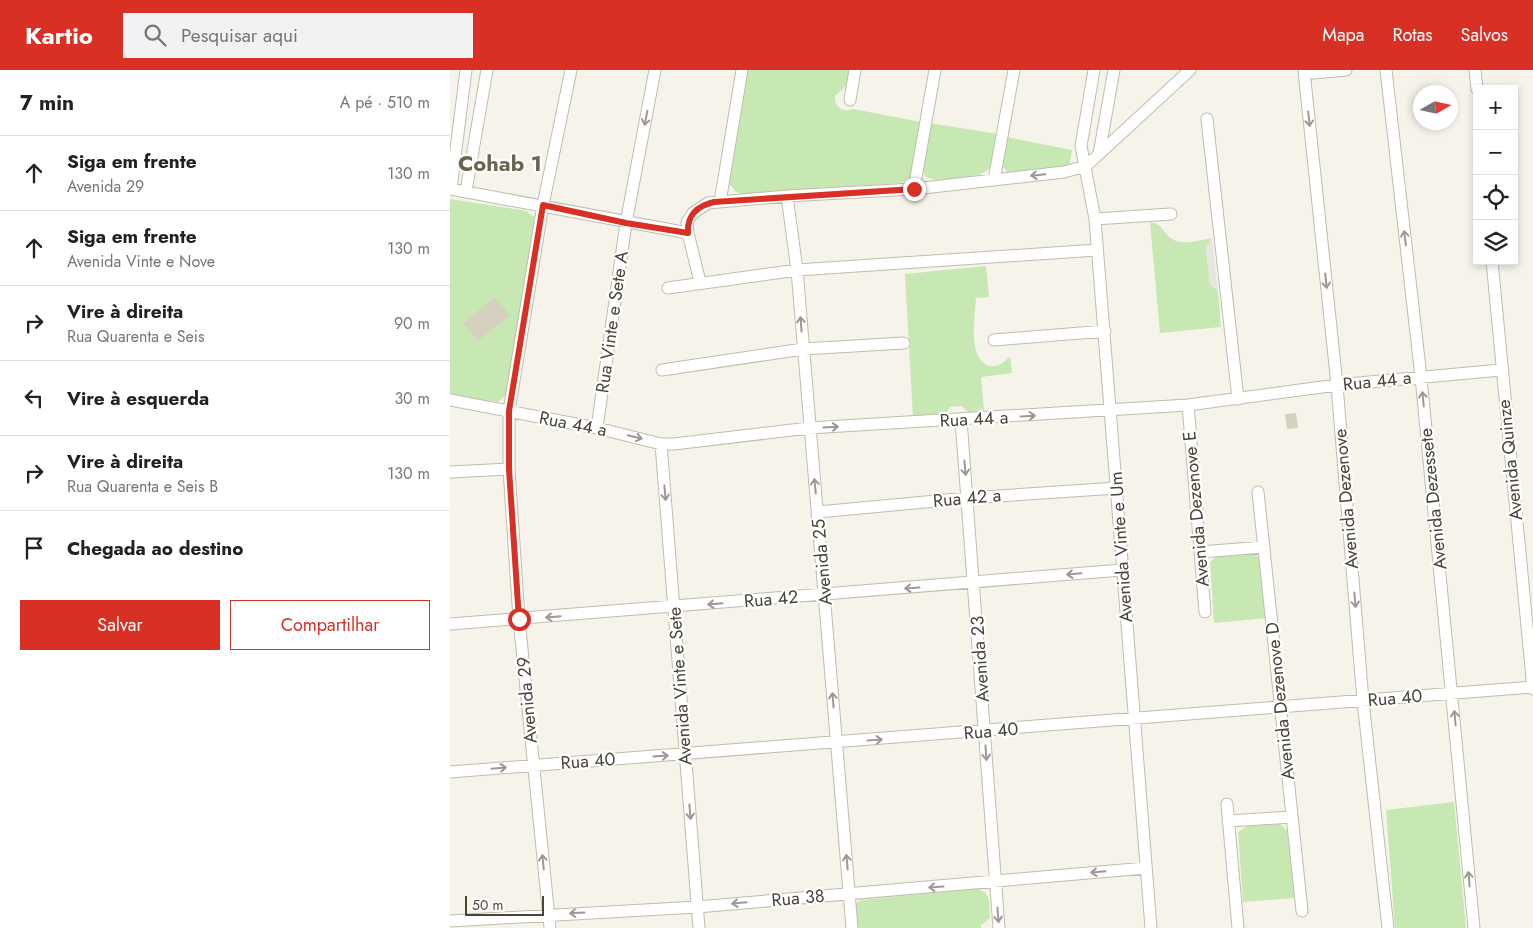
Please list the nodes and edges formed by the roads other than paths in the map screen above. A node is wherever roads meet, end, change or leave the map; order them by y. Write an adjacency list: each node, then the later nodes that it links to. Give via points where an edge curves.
1 (466, 70): 22 (street)
2 (486, 70): 24 (street)
3 (571, 70): 27 (street, Avenida 29)
4 (655, 70): 30 (street, Rua Vinte e Sete A, one-way to 30)
5 (742, 70): 26 (street)
6 (855, 70): 17 (street)
7 (935, 70): 23 (street)
8 (1014, 70): 21 (street)
9 (1094, 70): 20 (street, Avenida Vinte e Um, via 1081,146)
10 (1114, 70): 19 (street)
11 (1190, 70): 19 (street)
12 (1304, 70): 13 (street, via 1313,73); 44 (street, Avenida Dezenove, one-way to 44)
13 (1346, 70)
14 (1386, 70): 43 (street, Avenida Dezessete, one-way to 14)
15 (1475, 70): 16 (street)
16 (1477, 85)
17 (850, 100)
18 (1207, 120): 45 (street)
19 (1099, 154): 20 (street)
20 (1086, 166): 21 (street, one-way to 21, via 1064,172); 29 (street, Avenida Vinte e Um)
21 (994, 180): 23 (street)
22 (451, 189): 24 (street)
23 (914, 189): 25 (street)
24 (466, 191): 27 (street)
25 (787, 196): 26 (street); 34 (street, Avenida 25)
26 (720, 202): 31 (street, via 708,203 693,213 687,222)
27 (543, 205): 30 (street); 48 (street, Avenida 29)
28 (1171, 214): 29 (street)
29 (1095, 219): 32 (street, Avenida Vinte e Um)
30 (626, 223): 31 (street); 51 (street, Rua Vinte e Sete A)
31 (688, 233): 35 (street)
32 (1097, 250): 34 (street); 37 (street, Avenida Vinte e Um)
33 (1492, 265): 42 (street, Avenida Quinze)
34 (797, 270): 35 (street); 40 (street, Avenida 25, one-way to 34)
35 (700, 282): 36 (street)
36 (668, 288)
37 (1104, 331): 38 (street); 49 (street, Avenida Vinte e Um)
38 (994, 340)
39 (904, 343): 40 (street)
40 (803, 349): 41 (street); 52 (street, Avenida 25)
41 (662, 370)
42 (1501, 370): 43 (street, Rua 44 a); 69 (street, Avenida Quinze)
43 (1421, 377): 44 (street, Rua 44 a); 70 (street, Avenida Dezessete, one-way to 43)
44 (1337, 385): 45 (street, Rua 44 a); 71 (street, Avenida Dezenove, one-way to 71)
45 (1238, 399): 47 (street, Rua 44 a)
46 (450, 400): 48 (street, Rua 44 a)
47 (1188, 405): 49 (street, Rua 44 a); 61 (street, Avenida Dezenove E)
48 (509, 411): 51 (street, Rua 44 a); 54 (street, Avenida 29)
49 (1111, 411): 50 (street, Rua 44 a, one-way to 49); 56 (street, Avenida Vinte e Um)
50 (961, 420): 52 (street, Rua 44 a, one-way to 50); 58 (street, Avenida 23, one-way to 58)
51 (597, 428): 53 (street, Rua 44 a, one-way to 53)
52 (809, 428): 53 (street, Rua 44 a); 59 (street, Avenida 25, one-way to 52)
53 (661, 444): 65 (street, Avenida Vinte e Sete, one-way to 65)
54 (509, 469): 55 (street); 67 (street, Avenida 29)
55 (450, 472)
56 (1117, 488): 58 (street, Rua 42 a); 62 (street, Avenida Vinte e Um)
57 (1258, 492): 60 (street, Avenida Dezenove D)
58 (968, 498): 59 (street, Rua 42 a); 63 (street, Avenida 23)
59 (818, 512): 64 (street, Avenida 25)
60 (1264, 547): 61 (street); 72 (street, Avenida Dezenove D)
61 (1200, 552): 66 (street, Avenida Dezenove E)
62 (1122, 570): 63 (street, Rua 42, one-way to 63); 73 (street, Avenida Vinte e Um)
63 (975, 583): 64 (street, Rua 42, one-way to 64); 74 (street, Avenida 23)
64 (825, 594): 65 (street, Rua 42, one-way to 65); 75 (street, Avenida 25, one-way to 64)
65 (675, 607): 67 (street, Rua 42, one-way to 67); 76 (street, Avenida Vinte e Sete)
66 (1205, 612)
67 (519, 619): 68 (street, Rua 42); 77 (street, Avenida 29)
68 (450, 624)
69 (1533, 688): 70 (street, Rua 40)
70 (1453, 693): 71 (street, Rua 40); 96 (street, Avenida Dezessete, one-way to 70)
71 (1363, 700): 72 (street, Rua 40); 95 (street, Avenida Dezenove)
72 (1281, 708): 73 (street, Rua 40); 80 (street, Avenida Dezenove D)
73 (1133, 719): 74 (street, Rua 40); 82 (street, Avenida Vinte e Um)
74 (984, 731): 75 (street, Rua 40, one-way to 74); 83 (street, Avenida 23, one-way to 83)
75 (837, 743): 76 (street, Rua 40); 84 (street, Avenida 25, one-way to 75)
76 (685, 755): 77 (street, Rua 40, one-way to 76); 85 (street, Avenida Vinte e Sete, one-way to 85)
77 (533, 765): 78 (street, Rua 40, one-way to 77); 87 (street, Avenida 29, one-way to 77)
78 (450, 772)
79 (1227, 804): 81 (street)
80 (1292, 817): 81 (street); 86 (street, Avenida Dezenove D)
81 (1228, 821): 94 (street)
82 (1146, 868): 83 (street, Rua 38, one-way to 83); 93 (street, Avenida Vinte e Um)
83 (996, 882): 84 (street, Rua 38, one-way to 84); 92 (street, Avenida 23, one-way to 92)
84 (849, 893): 85 (street, Rua 38, one-way to 85); 91 (street, Avenida 25)
85 (698, 907): 87 (street, Rua 38, one-way to 87); 90 (street, Avenida Vinte e Sete)
86 (1302, 911)
87 (549, 914): 88 (street, Rua 38); 89 (street, Avenida 29)
88 (450, 921)
89 (550, 928)
90 (699, 928)
91 (852, 928)
92 (999, 928)
93 (1151, 928)
94 (1238, 928)
95 (1388, 928)
96 (1474, 928)

